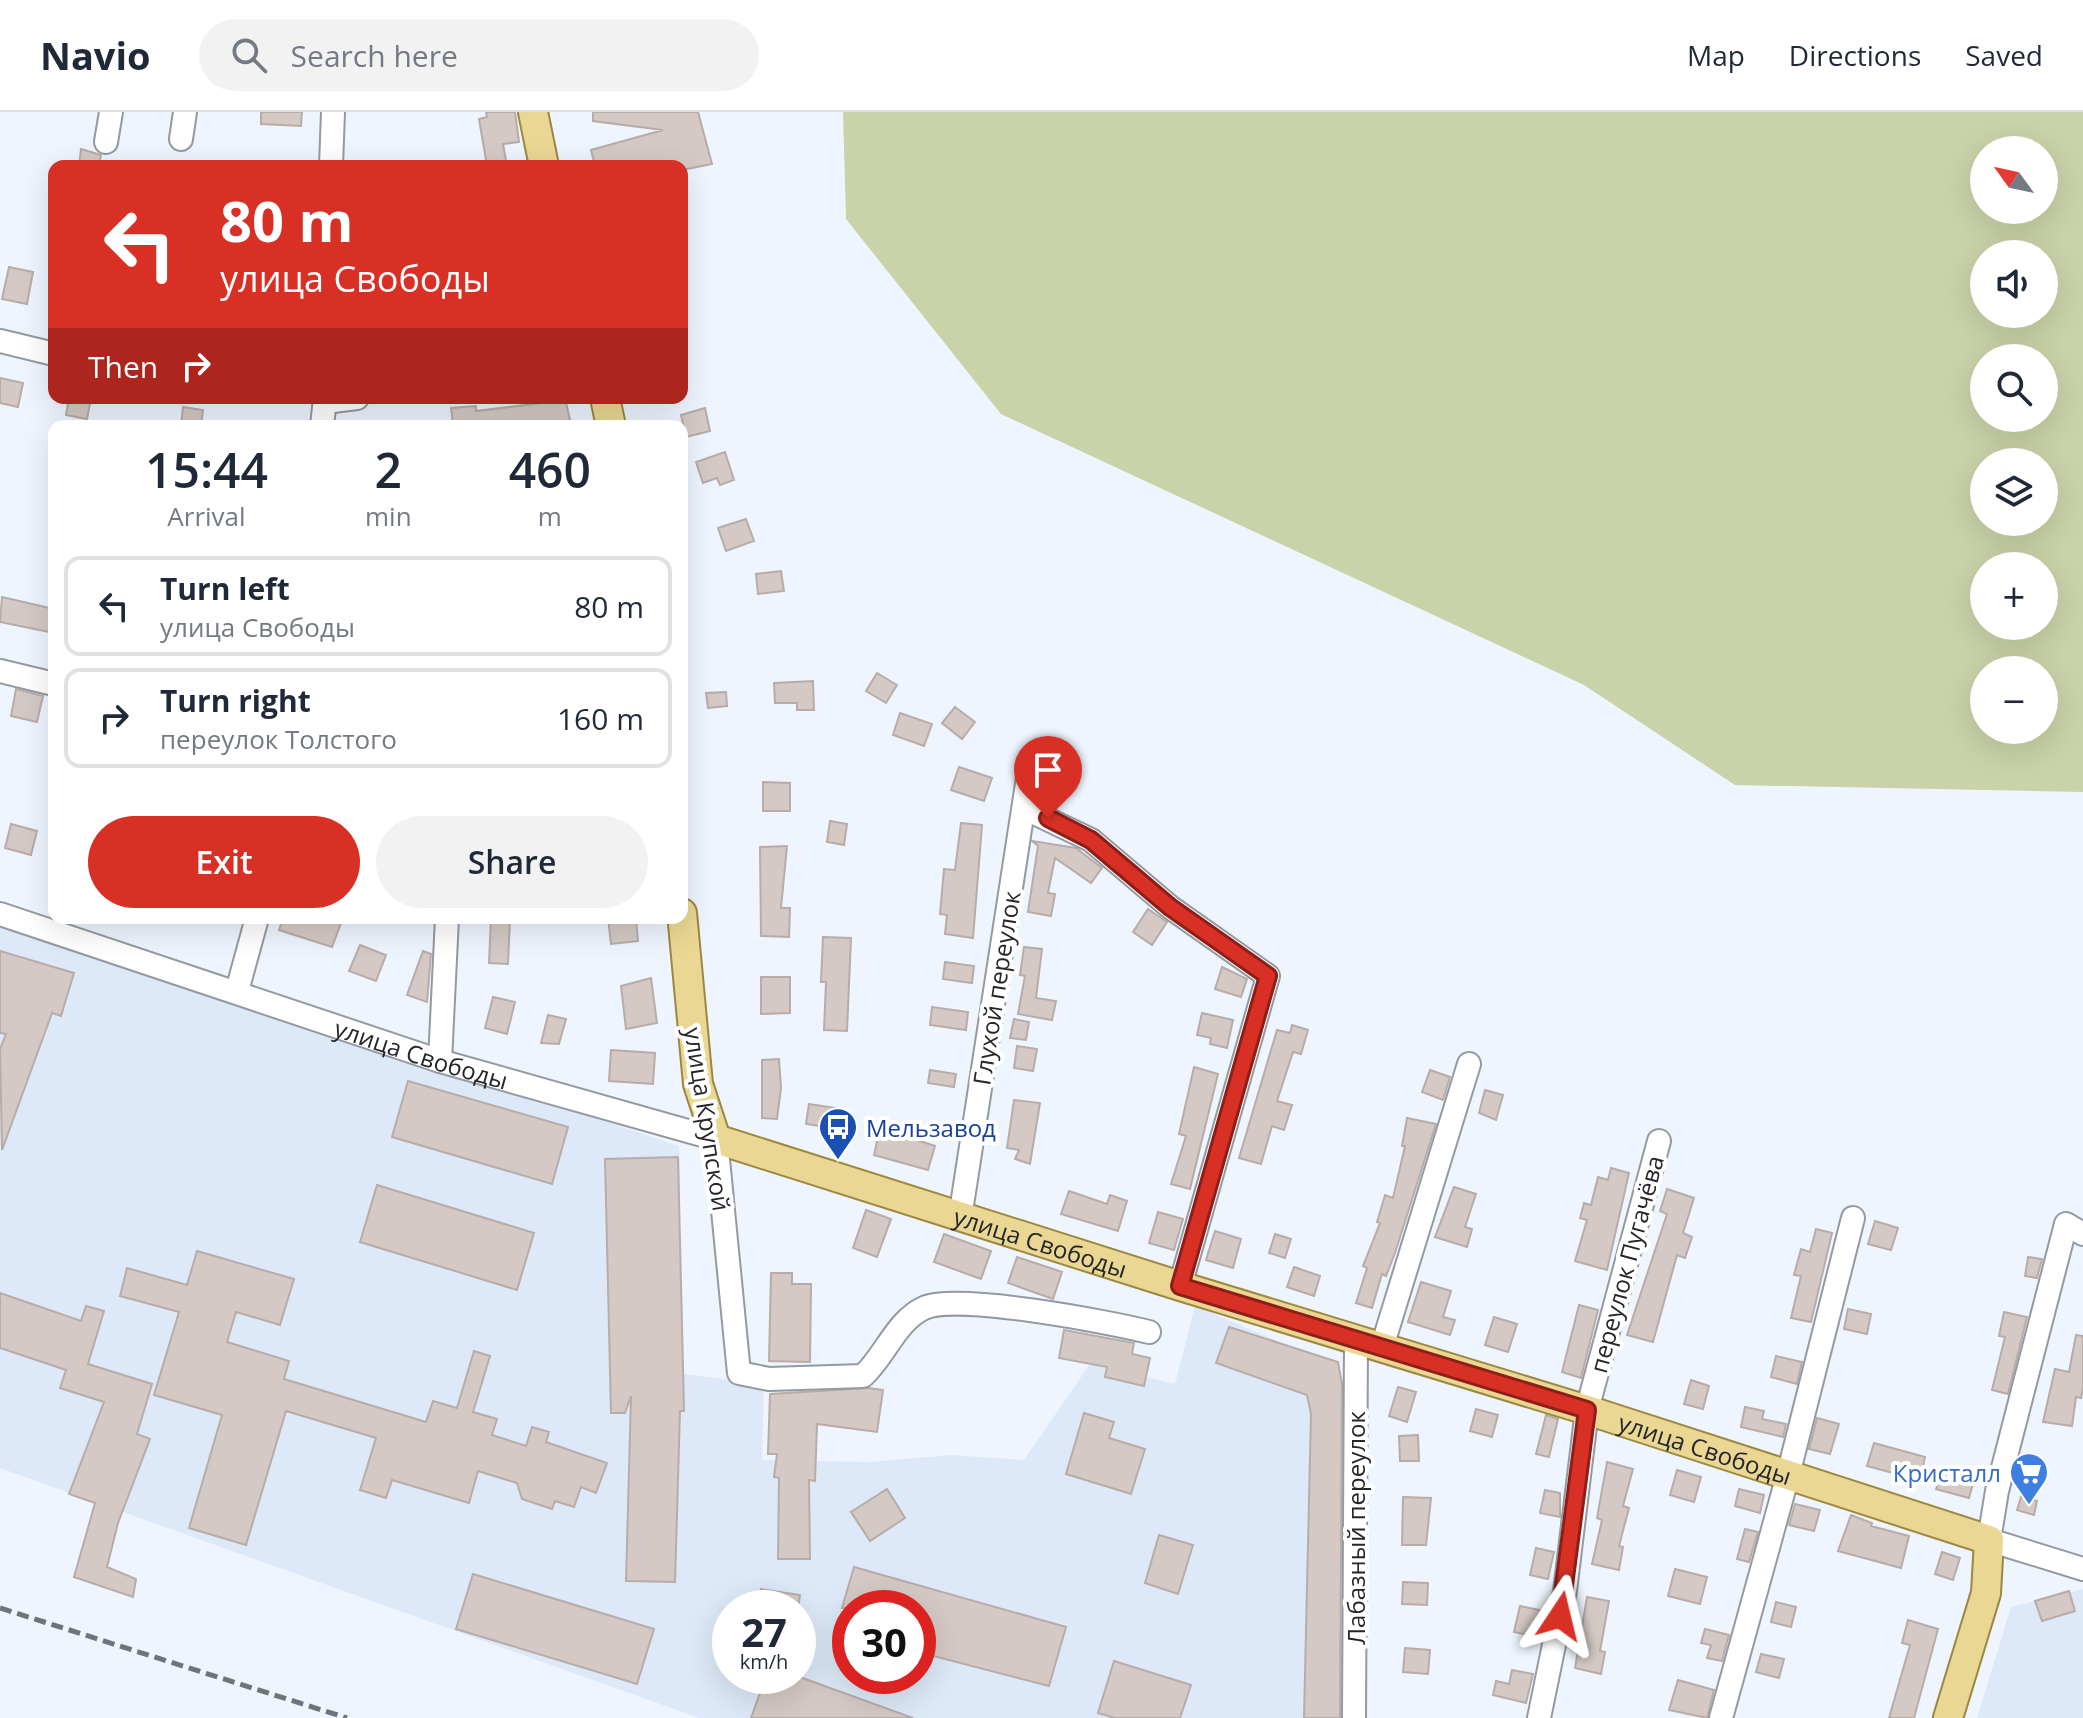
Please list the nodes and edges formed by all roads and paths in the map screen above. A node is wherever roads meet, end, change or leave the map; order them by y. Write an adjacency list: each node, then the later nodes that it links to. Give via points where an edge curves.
1 (111, 112): 6 (street)
2 (185, 112): 5 (street)
3 (333, 112): 7 (street)
4 (533, 112): 8 (main road)
5 (181, 139)
6 (106, 142)
7 (331, 160)
8 (543, 160)
9 (0, 341): 10 (street)
10 (48, 353)
11 (0, 671): 12 (street)
12 (48, 683)
13 (1031, 758): 14 (street, Глухой переулок)
14 (1024, 808): 24 (street, Глухой переулок); 27 (street, via 1091,840 1170,907 1268,976)
15 (0, 914): 19 (street, улица Свободы)
16 (255, 924): 19 (street)
17 (447, 924): 20 (street)
18 (683, 924): 22 (main road, улица Крупской, via 698,1084)
19 (237, 991): 20 (street, улица Свободы)
20 (440, 1061): 22 (street, улица Свободы)
21 (1469, 1064): 29 (street, Лабазный переулок)
22 (716, 1139): 24 (main road, улица Свободы); 28 (street, улица Крупской, via 739,1373 769,1379 863,1376 906,1320 926,1307 958,1304 1085,1316)
23 (1659, 1141): 30 (street, переулок Пугачёва)
24 (960, 1218): 27 (main road, улица Свободы)
25 (1853, 1218): 31 (street)
26 (2074, 1229): 32 (street, via 1997,1491)
27 (1180, 1286): 29 (main road, улица Свободы)
28 (1149, 1332)
29 (1369, 1343): 30 (main road, улица Свободы); 34 (street, Лабазный переулок)
30 (1587, 1410): 31 (main road, улица Свободы); 35 (street, переулок Пугачёва, via 1565,1591)
31 (1788, 1475): 32 (main road, улица Свободы); 36 (street)
32 (1989, 1540): 33 (street, улица Свободы); 37 (main road, via 1986,1593)
33 (2083, 1569)
34 (1354, 1718)
35 (1539, 1718)
36 (1721, 1718)
37 (1948, 1718)

